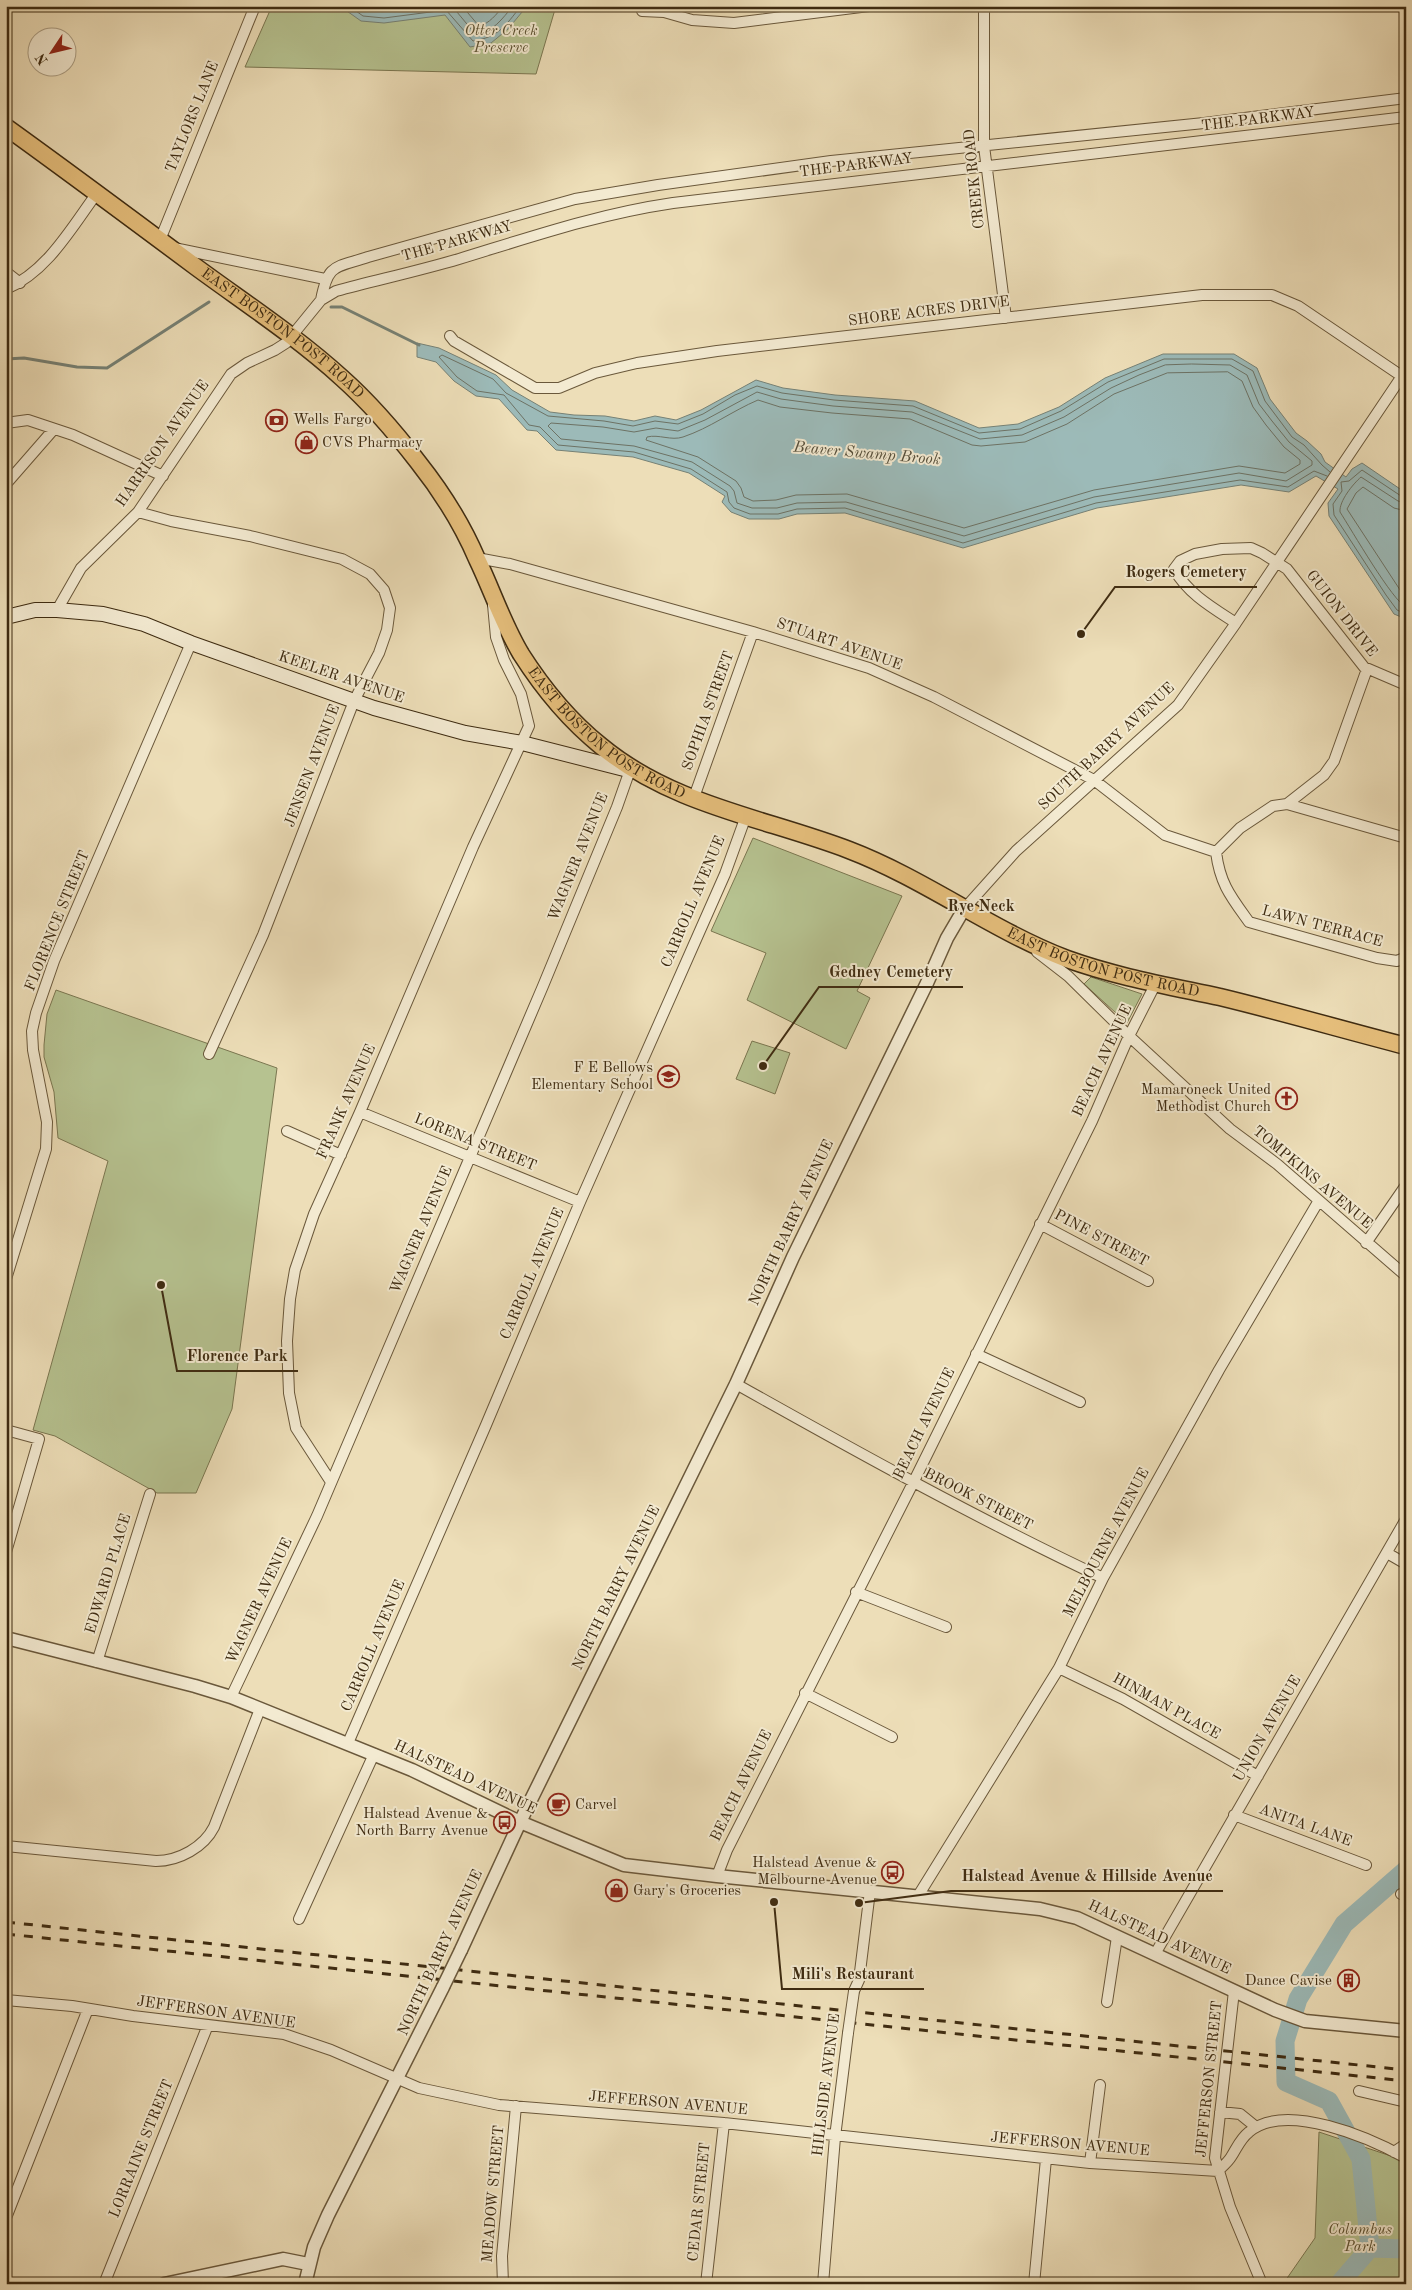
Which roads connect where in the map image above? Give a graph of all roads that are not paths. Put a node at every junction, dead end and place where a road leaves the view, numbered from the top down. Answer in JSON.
{"nodes":[{"id":1,"x":255,"y":6,"type":"edge"},
{"id":2,"x":869,"y":6,"type":"edge"},
{"id":3,"x":984,"y":6,"type":"edge"},
{"id":4,"x":642,"y":12,"type":"dead end"},
{"id":5,"x":1406,"y":98,"type":"edge"},
{"id":6,"x":1406,"y":117,"type":"edge"},
{"id":7,"x":1238,"y":118,"type":"junction"},
{"id":8,"x":1212,"y":122,"type":"junction"},
{"id":9,"x":6,"y":127,"type":"edge"},
{"id":10,"x":1239,"y":138,"type":"junction"},
{"id":11,"x":1213,"y":141,"type":"junction"},
{"id":12,"x":984,"y":146,"type":"junction"},
{"id":13,"x":987,"y":167,"type":"junction"},
{"id":14,"x":97,"y":193,"type":"junction"},
{"id":15,"x":164,"y":243,"type":"junction"},
{"id":16,"x":6,"y":272,"type":"edge"},
{"id":17,"x":325,"y":279,"type":"junction"},
{"id":18,"x":20,"y":283,"type":"junction"},
{"id":19,"x":6,"y":288,"type":"edge"},
{"id":20,"x":321,"y":300,"type":"junction"},
{"id":21,"x":1006,"y":318,"type":"junction"},
{"id":22,"x":450,"y":336,"type":"dead end"},
{"id":23,"x":293,"y":337,"type":"junction"},
{"id":24,"x":1404,"y":375,"type":"edge"},
{"id":25,"x":6,"y":423,"type":"edge"},
{"id":26,"x":54,"y":429,"type":"junction"},
{"id":27,"x":163,"y":476,"type":"junction"},
{"id":28,"x":6,"y":484,"type":"edge"},
{"id":29,"x":138,"y":512,"type":"junction"},
{"id":30,"x":477,"y":558,"type":"junction"},
{"id":31,"x":1277,"y":562,"type":"junction"},
{"id":32,"x":492,"y":591,"type":"junction"},
{"id":33,"x":57,"y":610,"type":"junction"},
{"id":34,"x":6,"y":617,"type":"edge"},
{"id":35,"x":1236,"y":624,"type":"junction"},
{"id":36,"x":753,"y":632,"type":"junction"},
{"id":37,"x":191,"y":643,"type":"junction"},
{"id":38,"x":1366,"y":668,"type":"junction"},
{"id":39,"x":1406,"y":685,"type":"edge"},
{"id":40,"x":354,"y":701,"type":"junction"},
{"id":41,"x":522,"y":743,"type":"junction"},
{"id":42,"x":634,"y":772,"type":"junction"},
{"id":43,"x":1094,"y":780,"type":"junction"},
{"id":44,"x":693,"y":800,"type":"junction"},
{"id":45,"x":1287,"y":804,"type":"junction"},
{"id":46,"x":746,"y":816,"type":"junction"},
{"id":47,"x":1406,"y":838,"type":"edge"},
{"id":48,"x":1216,"y":852,"type":"junction"},
{"id":49,"x":964,"y":909,"type":"junction"},
{"id":50,"x":1023,"y":940,"type":"junction"},
{"id":51,"x":1406,"y":957,"type":"edge"},
{"id":52,"x":1156,"y":984,"type":"junction"},
{"id":53,"x":1129,"y":1036,"type":"junction"},
{"id":54,"x":1406,"y":1046,"type":"edge"},
{"id":55,"x":209,"y":1054,"type":"dead end"},
{"id":56,"x":360,"y":1112,"type":"junction"},
{"id":57,"x":287,"y":1131,"type":"dead end"},
{"id":58,"x":340,"y":1155,"type":"junction"},
{"id":59,"x":470,"y":1156,"type":"junction"},
{"id":60,"x":1406,"y":1185,"type":"edge"},
{"id":61,"x":580,"y":1202,"type":"junction"},
{"id":62,"x":1318,"y":1202,"type":"junction"},
{"id":63,"x":1040,"y":1224,"type":"junction"},
{"id":64,"x":1366,"y":1243,"type":"junction"},
{"id":65,"x":1406,"y":1276,"type":"edge"},
{"id":66,"x":6,"y":1279,"type":"edge"},
{"id":67,"x":1148,"y":1280,"type":"dead end"},
{"id":68,"x":976,"y":1354,"type":"junction"},
{"id":69,"x":736,"y":1384,"type":"junction"},
{"id":70,"x":1080,"y":1402,"type":"dead end"},
{"id":71,"x":6,"y":1430,"type":"edge"},
{"id":72,"x":331,"y":1482,"type":"junction"},
{"id":73,"x":913,"y":1483,"type":"junction"},
{"id":74,"x":150,"y":1494,"type":"dead end"},
{"id":75,"x":1406,"y":1519,"type":"edge"},
{"id":76,"x":6,"y":1552,"type":"edge"},
{"id":77,"x":1387,"y":1553,"type":"junction"},
{"id":78,"x":1406,"y":1564,"type":"edge"},
{"id":79,"x":1104,"y":1578,"type":"junction"},
{"id":80,"x":856,"y":1592,"type":"junction"},
{"id":81,"x":946,"y":1627,"type":"dead end"},
{"id":82,"x":6,"y":1638,"type":"edge"},
{"id":83,"x":97,"y":1662,"type":"junction"},
{"id":84,"x":1059,"y":1668,"type":"junction"},
{"id":85,"x":805,"y":1694,"type":"junction"},
{"id":86,"x":231,"y":1697,"type":"junction"},
{"id":87,"x":260,"y":1709,"type":"junction"},
{"id":88,"x":892,"y":1737,"type":"dead end"},
{"id":89,"x":348,"y":1743,"type":"junction"},
{"id":90,"x":374,"y":1754,"type":"junction"},
{"id":91,"x":1258,"y":1776,"type":"junction"},
{"id":92,"x":1234,"y":1815,"type":"junction"},
{"id":93,"x":520,"y":1822,"type":"junction"},
{"id":94,"x":6,"y":1846,"type":"edge"},
{"id":95,"x":1366,"y":1865,"type":"dead end"},
{"id":96,"x":717,"y":1876,"type":"junction"},
{"id":97,"x":870,"y":1891,"type":"junction"},
{"id":98,"x":918,"y":1896,"type":"junction"},
{"id":99,"x":299,"y":1919,"type":"dead end"},
{"id":100,"x":1117,"y":1938,"type":"junction"},
{"id":101,"x":1155,"y":1954,"type":"junction"},
{"id":102,"x":1234,"y":1991,"type":"junction"},
{"id":103,"x":6,"y":2000,"type":"edge"},
{"id":104,"x":1107,"y":2002,"type":"dead end"},
{"id":105,"x":88,"y":2009,"type":"junction"},
{"id":106,"x":208,"y":2025,"type":"junction"},
{"id":107,"x":1406,"y":2031,"type":"edge"},
{"id":108,"x":398,"y":2079,"type":"junction"},
{"id":109,"x":1100,"y":2085,"type":"dead end"},
{"id":110,"x":1360,"y":2091,"type":"dead end"},
{"id":111,"x":1406,"y":2102,"type":"edge"},
{"id":112,"x":516,"y":2106,"type":"junction"},
{"id":113,"x":1220,"y":2112,"type":"junction"},
{"id":114,"x":724,"y":2123,"type":"junction"},
{"id":115,"x":1256,"y":2127,"type":"junction"},
{"id":116,"x":835,"y":2137,"type":"junction"},
{"id":117,"x":1406,"y":2144,"type":"edge"},
{"id":118,"x":1394,"y":2152,"type":"junction"},
{"id":119,"x":1406,"y":2158,"type":"edge"},
{"id":120,"x":1046,"y":2159,"type":"junction"},
{"id":121,"x":1090,"y":2163,"type":"junction"},
{"id":122,"x":1218,"y":2171,"type":"junction"},
{"id":123,"x":6,"y":2218,"type":"edge"},
{"id":124,"x":308,"y":2264,"type":"junction"},
{"id":125,"x":182,"y":2282,"type":"edge"},
{"id":126,"x":104,"y":2284,"type":"edge"},
{"id":127,"x":164,"y":2284,"type":"edge"},
{"id":128,"x":305,"y":2284,"type":"edge"},
{"id":129,"x":503,"y":2284,"type":"edge"},
{"id":130,"x":706,"y":2284,"type":"edge"},
{"id":131,"x":823,"y":2284,"type":"edge"},
{"id":132,"x":1034,"y":2284,"type":"edge"},
{"id":133,"x":1262,"y":2284,"type":"edge"}],
"edges":[{"from":1,"to":15,"type":"street","name":"TAYLORS LANE"},
{"from":2,"to":4,"type":"street"},
{"from":3,"to":12,"type":"street","name":"CREEK ROAD"},
{"from":5,"to":7,"type":"street","name":"THE PARKWAY"},
{"from":6,"to":10,"type":"street","name":"THE PARKWAY"},
{"from":7,"to":8,"type":"street","name":"THE PARKWAY"},
{"from":7,"to":10,"type":"street"},
{"from":8,"to":11,"type":"street"},
{"from":8,"to":12,"type":"street","name":"THE PARKWAY"},
{"from":9,"to":14,"type":"main road","name":"EAST BOSTON POST ROAD"},
{"from":10,"to":11,"type":"street","name":"THE PARKWAY"},
{"from":11,"to":13,"type":"street","name":"THE PARKWAY"},
{"from":12,"to":13,"type":"street","name":"CREEK ROAD"},
{"from":12,"to":17,"type":"street","name":"THE PARKWAY"},
{"from":13,"to":20,"type":"street","name":"THE PARKWAY"},
{"from":13,"to":21,"type":"street","name":"CREEK ROAD"},
{"from":14,"to":15,"type":"main road","name":"EAST BOSTON POST ROAD"},
{"from":14,"to":18,"type":"street"},
{"from":15,"to":17,"type":"street"},
{"from":15,"to":23,"type":"main road","name":"EAST BOSTON POST ROAD"},
{"from":16,"to":18,"type":"street"},
{"from":17,"to":20,"type":"street","name":"THE PARKWAY"},
{"from":18,"to":19,"type":"street"},
{"from":20,"to":23,"type":"street","name":"THE PARKWAY"},
{"from":21,"to":22,"type":"street","name":"SHORE ACRES DRIVE"},
{"from":21,"to":24,"type":"street","name":"SHORE ACRES DRIVE"},
{"from":23,"to":27,"type":"street","name":"HARRISON AVENUE"},
{"from":23,"to":30,"type":"main road","name":"EAST BOSTON POST ROAD"},
{"from":24,"to":31,"type":"street","name":"SOUTH BARRY AVENUE"},
{"from":25,"to":26,"type":"street"},
{"from":26,"to":27,"type":"street"},
{"from":26,"to":28,"type":"street"},
{"from":27,"to":29,"type":"street","name":"HARRISON AVENUE"},
{"from":29,"to":33,"type":"street","name":"HARRISON AVENUE"},
{"from":29,"to":40,"type":"street","name":"JENSEN AVENUE"},
{"from":30,"to":32,"type":"main road","name":"EAST BOSTON POST ROAD"},
{"from":30,"to":36,"type":"street","name":"STUART AVENUE"},
{"from":31,"to":35,"type":"street","name":"SOUTH BARRY AVENUE"},
{"from":31,"to":35,"type":"street","name":"GUION DRIVE"},
{"from":31,"to":38,"type":"street","name":"GUION DRIVE"},
{"from":32,"to":41,"type":"street","name":"FRANK AVENUE"},
{"from":32,"to":42,"type":"main road","name":"EAST BOSTON POST ROAD"},
{"from":33,"to":34,"type":"main road","name":"KEELER AVENUE"},
{"from":33,"to":37,"type":"main road","name":"KEELER AVENUE"},
{"from":35,"to":43,"type":"street","name":"SOUTH BARRY AVENUE"},
{"from":36,"to":43,"type":"street","name":"STUART AVENUE"},
{"from":36,"to":44,"type":"street","name":"SOPHIA STREET"},
{"from":37,"to":40,"type":"main road","name":"KEELER AVENUE"},
{"from":37,"to":66,"type":"street","name":"FLORENCE STREET"},
{"from":38,"to":39,"type":"street"},
{"from":38,"to":45,"type":"street","name":"GUION DRIVE"},
{"from":40,"to":41,"type":"main road","name":"KEELER AVENUE"},
{"from":40,"to":55,"type":"street","name":"JENSEN AVENUE"},
{"from":41,"to":42,"type":"main road","name":"KEELER AVENUE"},
{"from":41,"to":56,"type":"street","name":"FRANK AVENUE"},
{"from":42,"to":44,"type":"main road","name":"EAST BOSTON POST ROAD"},
{"from":42,"to":59,"type":"street","name":"WAGNER AVENUE"},
{"from":43,"to":48,"type":"street","name":"STUART AVENUE"},
{"from":43,"to":49,"type":"street","name":"SOUTH BARRY AVENUE"},
{"from":44,"to":46,"type":"main road","name":"EAST BOSTON POST ROAD"},
{"from":45,"to":47,"type":"street"},
{"from":45,"to":48,"type":"street","name":"GUION DRIVE"},
{"from":46,"to":49,"type":"main road","name":"EAST BOSTON POST ROAD"},
{"from":46,"to":61,"type":"street","name":"CARROLL AVENUE"},
{"from":48,"to":51,"type":"street","name":"LAWN TERRACE"},
{"from":49,"to":50,"type":"main road","name":"EAST BOSTON POST ROAD"},
{"from":49,"to":69,"type":"street","name":"NORTH BARRY AVENUE"},
{"from":50,"to":52,"type":"main road","name":"EAST BOSTON POST ROAD"},
{"from":50,"to":53,"type":"street","name":"TOMPKINS AVENUE"},
{"from":52,"to":53,"type":"street","name":"BEACH AVENUE"},
{"from":52,"to":54,"type":"main road","name":"EAST BOSTON POST ROAD"},
{"from":53,"to":62,"type":"street","name":"TOMPKINS AVENUE"},
{"from":53,"to":63,"type":"street","name":"BEACH AVENUE"},
{"from":56,"to":58,"type":"street","name":"FRANK AVENUE"},
{"from":56,"to":59,"type":"street","name":"LORENA STREET"},
{"from":57,"to":58,"type":"street"},
{"from":58,"to":72,"type":"street","name":"FRANK AVENUE"},
{"from":59,"to":61,"type":"street","name":"LORENA STREET"},
{"from":59,"to":72,"type":"street","name":"WAGNER AVENUE"},
{"from":60,"to":64,"type":"street"},
{"from":61,"to":89,"type":"street","name":"CARROLL AVENUE"},
{"from":62,"to":64,"type":"street","name":"TOMPKINS AVENUE"},
{"from":62,"to":79,"type":"street","name":"MELBOURNE AVENUE"},
{"from":63,"to":67,"type":"street","name":"PINE STREET"},
{"from":63,"to":68,"type":"street","name":"BEACH AVENUE"},
{"from":64,"to":65,"type":"street","name":"TOMPKINS AVENUE"},
{"from":68,"to":70,"type":"street"},
{"from":68,"to":73,"type":"street","name":"BEACH AVENUE"},
{"from":69,"to":73,"type":"street","name":"BROOK STREET"},
{"from":69,"to":93,"type":"street","name":"NORTH BARRY AVENUE"},
{"from":71,"to":76,"type":"street"},
{"from":72,"to":86,"type":"street","name":"WAGNER AVENUE"},
{"from":73,"to":79,"type":"street","name":"BROOK STREET"},
{"from":73,"to":80,"type":"street","name":"BEACH AVENUE"},
{"from":74,"to":83,"type":"street","name":"EDWARD PLACE"},
{"from":75,"to":77,"type":"street","name":"UNION AVENUE"},
{"from":77,"to":78,"type":"street"},
{"from":77,"to":91,"type":"street","name":"UNION AVENUE"},
{"from":79,"to":84,"type":"street","name":"MELBOURNE AVENUE"},
{"from":80,"to":81,"type":"street"},
{"from":80,"to":85,"type":"street","name":"BEACH AVENUE"},
{"from":82,"to":83,"type":"street","name":"HALSTEAD AVENUE"},
{"from":83,"to":86,"type":"street","name":"HALSTEAD AVENUE"},
{"from":84,"to":91,"type":"street","name":"HINMAN PLACE"},
{"from":84,"to":98,"type":"street","name":"MELBOURNE AVENUE"},
{"from":85,"to":88,"type":"street"},
{"from":85,"to":96,"type":"street","name":"BEACH AVENUE"},
{"from":86,"to":87,"type":"street","name":"HALSTEAD AVENUE"},
{"from":87,"to":89,"type":"street","name":"HALSTEAD AVENUE"},
{"from":87,"to":94,"type":"street"},
{"from":89,"to":90,"type":"street","name":"HALSTEAD AVENUE"},
{"from":90,"to":93,"type":"street","name":"HALSTEAD AVENUE"},
{"from":90,"to":99,"type":"street"},
{"from":91,"to":92,"type":"street","name":"UNION AVENUE"},
{"from":92,"to":95,"type":"street","name":"ANITA LANE"},
{"from":92,"to":101,"type":"street","name":"UNION AVENUE"},
{"from":93,"to":96,"type":"street","name":"HALSTEAD AVENUE"},
{"from":93,"to":108,"type":"street","name":"NORTH BARRY AVENUE","bridge":true},
{"from":96,"to":97,"type":"street","name":"HALSTEAD AVENUE"},
{"from":97,"to":98,"type":"street","name":"HALSTEAD AVENUE"},
{"from":97,"to":116,"type":"street","name":"HILLSIDE AVENUE","bridge":true},
{"from":98,"to":100,"type":"street","name":"HALSTEAD AVENUE"},
{"from":100,"to":101,"type":"street","name":"HALSTEAD AVENUE"},
{"from":100,"to":104,"type":"street"},
{"from":101,"to":102,"type":"street","name":"HALSTEAD AVENUE"},
{"from":102,"to":107,"type":"street","name":"HALSTEAD AVENUE"},
{"from":102,"to":113,"type":"street","name":"JEFFERSON STREET"},
{"from":103,"to":105,"type":"street","name":"JEFFERSON AVENUE"},
{"from":105,"to":106,"type":"street","name":"JEFFERSON AVENUE"},
{"from":105,"to":123,"type":"street"},
{"from":106,"to":108,"type":"street","name":"JEFFERSON AVENUE"},
{"from":106,"to":126,"type":"street","name":"LORRAINE STREET"},
{"from":108,"to":112,"type":"street","name":"JEFFERSON AVENUE"},
{"from":108,"to":124,"type":"street","name":"NORTH BARRY AVENUE"},
{"from":109,"to":121,"type":"street"},
{"from":110,"to":111,"type":"street"},
{"from":112,"to":114,"type":"street","name":"JEFFERSON AVENUE"},
{"from":112,"to":129,"type":"street","name":"MEADOW STREET"},
{"from":113,"to":115,"type":"street"},
{"from":113,"to":122,"type":"street","name":"JEFFERSON STREET"},
{"from":114,"to":116,"type":"street","name":"JEFFERSON AVENUE"},
{"from":114,"to":130,"type":"street","name":"CEDAR STREET"},
{"from":115,"to":118,"type":"street"},
{"from":115,"to":122,"type":"street"},
{"from":116,"to":120,"type":"street","name":"JEFFERSON AVENUE"},
{"from":116,"to":131,"type":"street","name":"HILLSIDE AVENUE"},
{"from":117,"to":118,"type":"street"},
{"from":118,"to":119,"type":"street"},
{"from":120,"to":121,"type":"street","name":"JEFFERSON AVENUE"},
{"from":120,"to":132,"type":"street"},
{"from":121,"to":122,"type":"street","name":"JEFFERSON AVENUE"},
{"from":122,"to":133,"type":"street"},
{"from":124,"to":125,"type":"street"},
{"from":124,"to":128,"type":"street","name":"NORTH BARRY AVENUE"},
{"from":125,"to":127,"type":"street"}]}
